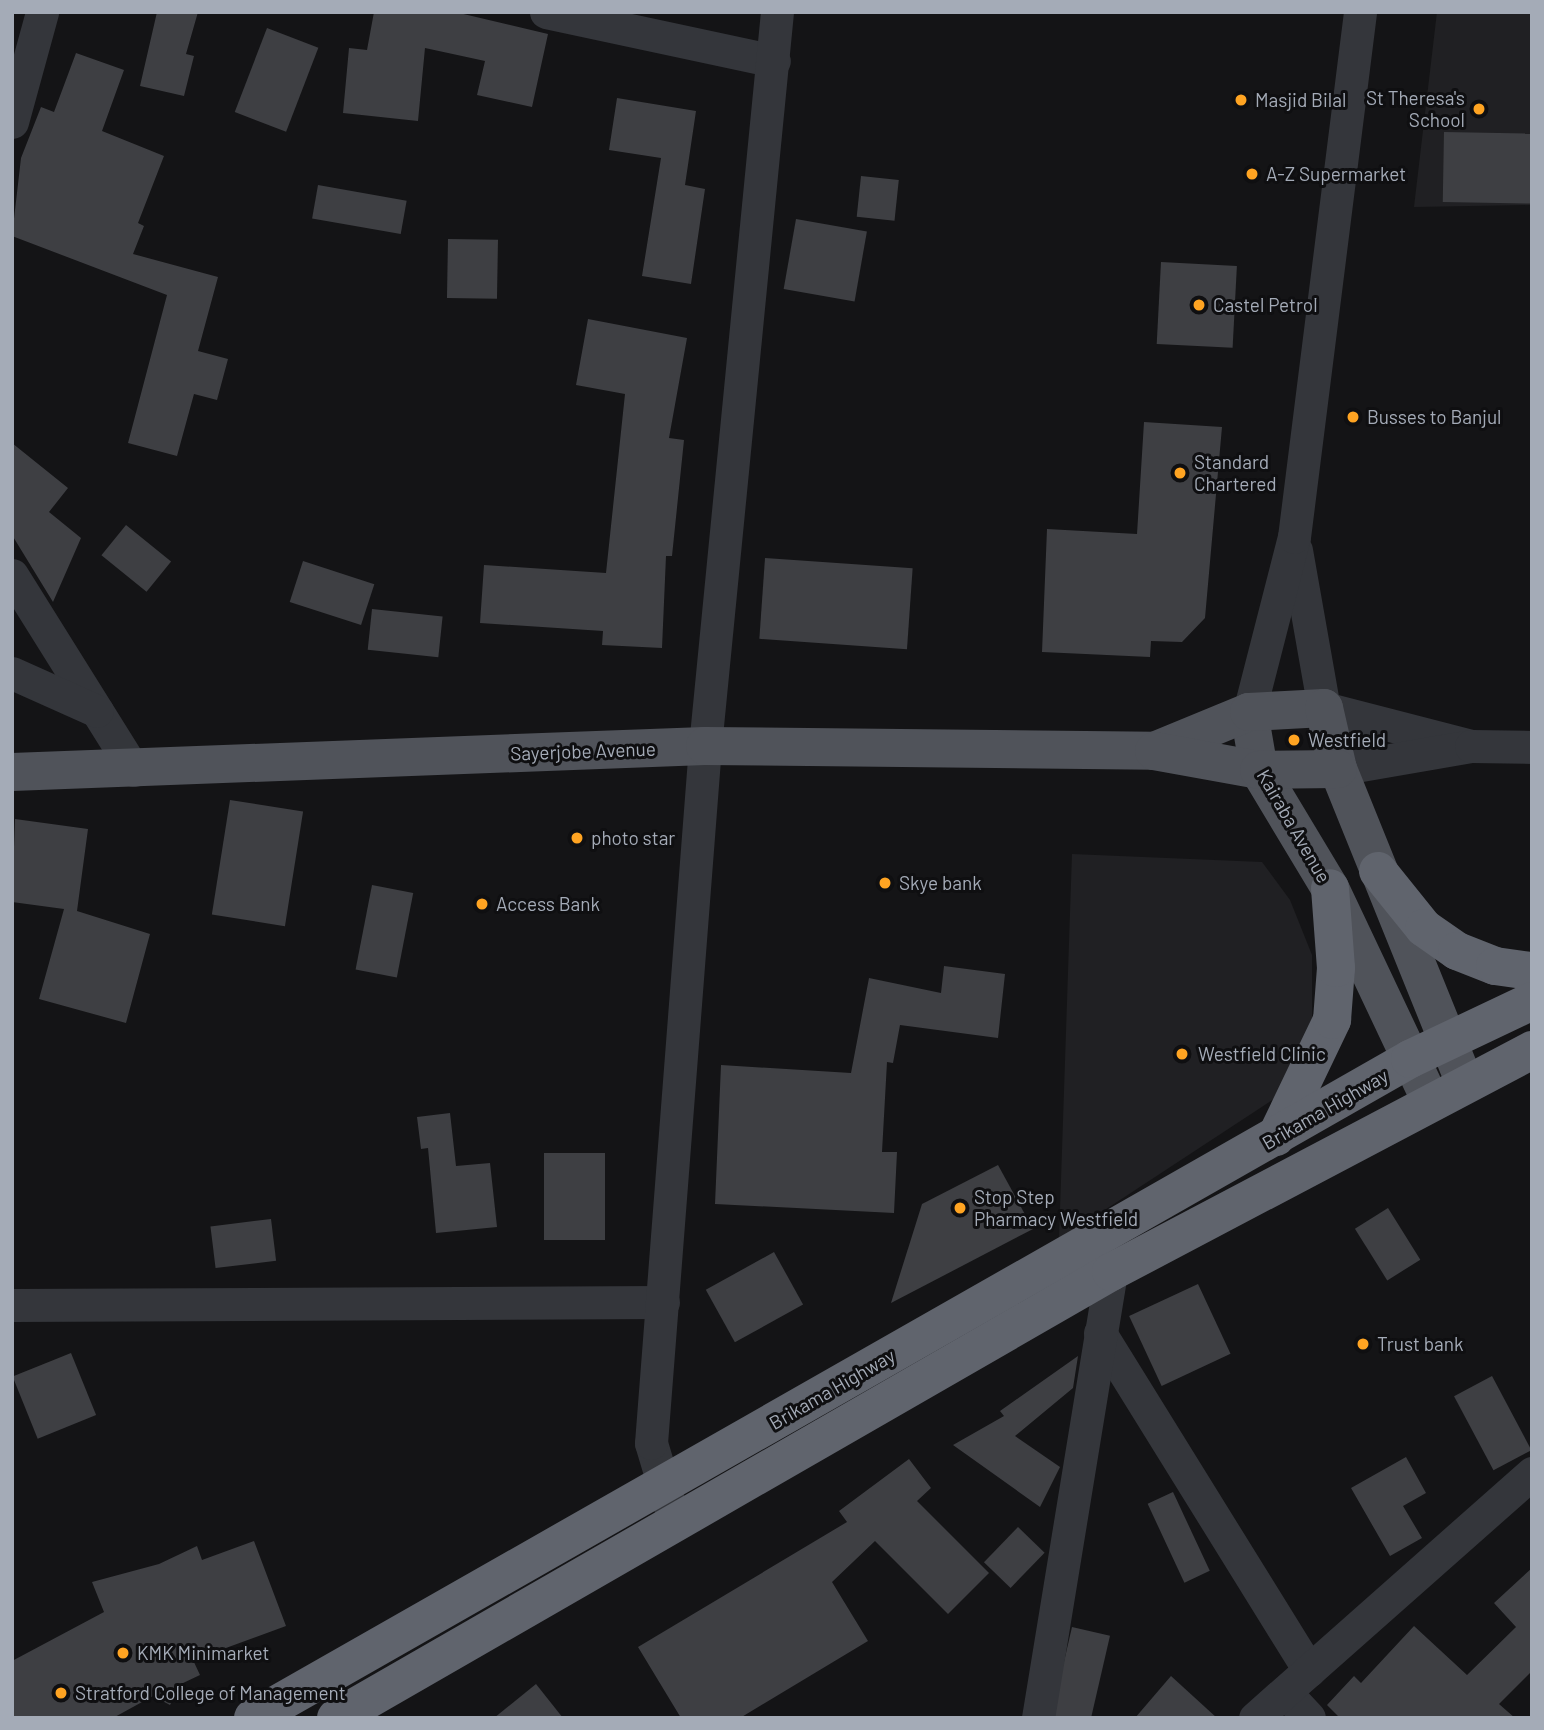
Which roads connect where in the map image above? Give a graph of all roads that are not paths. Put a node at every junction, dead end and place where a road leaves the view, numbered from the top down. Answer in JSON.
{"nodes":[{"id":1,"x":42,"y":12,"type":"edge"},
{"id":2,"x":546,"y":12,"type":"edge"},
{"id":3,"x":777,"y":12,"type":"edge"},
{"id":4,"x":1360,"y":12,"type":"edge"},
{"id":5,"x":774,"y":61,"type":"junction"},
{"id":6,"x":12,"y":122,"type":"edge"},
{"id":7,"x":1294,"y":537,"type":"junction"},
{"id":8,"x":12,"y":575,"type":"edge"},
{"id":9,"x":12,"y":673,"type":"edge"},
{"id":10,"x":1324,"y":708,"type":"junction"},
{"id":11,"x":97,"y":711,"type":"junction"},
{"id":12,"x":1248,"y":712,"type":"junction"},
{"id":13,"x":705,"y":746,"type":"junction"},
{"id":14,"x":1471,"y":746,"type":"junction"},
{"id":15,"x":1532,"y":747,"type":"edge"},
{"id":16,"x":1154,"y":751,"type":"junction"},
{"id":17,"x":1338,"y":769,"type":"junction"},
{"id":18,"x":134,"y":770,"type":"junction"},
{"id":19,"x":1259,"y":770,"type":"junction"},
{"id":20,"x":12,"y":772,"type":"edge"},
{"id":21,"x":1378,"y":871,"type":"junction"},
{"id":22,"x":1330,"y":888,"type":"junction"},
{"id":23,"x":1532,"y":971,"type":"edge"},
{"id":24,"x":1532,"y":1000,"type":"edge"},
{"id":25,"x":1448,"y":1041,"type":"junction"},
{"id":26,"x":1532,"y":1050,"type":"edge"},
{"id":27,"x":1410,"y":1059,"type":"junction"},
{"id":28,"x":1465,"y":1083,"type":"junction"},
{"id":29,"x":1430,"y":1100,"type":"junction"},
{"id":30,"x":1276,"y":1137,"type":"junction"},
{"id":31,"x":1111,"y":1272,"type":"junction"},
{"id":32,"x":663,"y":1301,"type":"junction"},
{"id":33,"x":12,"y":1305,"type":"edge"},
{"id":34,"x":1100,"y":1333,"type":"junction"},
{"id":35,"x":1532,"y":1473,"type":"edge"},
{"id":36,"x":659,"y":1486,"type":"junction"},
{"id":37,"x":677,"y":1521,"type":"junction"},
{"id":38,"x":1310,"y":1670,"type":"junction"},
{"id":39,"x":1285,"y":1692,"type":"junction"},
{"id":40,"x":253,"y":1718,"type":"edge"},
{"id":41,"x":336,"y":1718,"type":"edge"},
{"id":42,"x":1038,"y":1718,"type":"edge"},
{"id":43,"x":1255,"y":1718,"type":"edge"},
{"id":44,"x":1309,"y":1718,"type":"edge"}],
"edges":[{"from":1,"to":6,"type":"street"},
{"from":2,"to":5,"type":"street"},
{"from":3,"to":5,"type":"street"},
{"from":4,"to":7,"type":"street","name":"Kairaba Avenue"},
{"from":5,"to":13,"type":"street"},
{"from":7,"to":10,"type":"street","name":"Kairaba Avenue"},
{"from":7,"to":12,"type":"street","name":"Kairaba Avenue"},
{"from":8,"to":11,"type":"street"},
{"from":9,"to":11,"type":"street"},
{"from":10,"to":12,"type":"main road","name":"Sayerjobe Avenue"},
{"from":10,"to":14,"type":"street"},
{"from":10,"to":17,"type":"main road","name":"Kairaba Avenue"},
{"from":11,"to":18,"type":"street"},
{"from":12,"to":16,"type":"main road","name":"Sayerjobe Avenue"},
{"from":12,"to":19,"type":"main road","name":"Kairaba Avenue"},
{"from":13,"to":16,"type":"main road","name":"Sayerjobe Avenue"},
{"from":13,"to":18,"type":"main road","name":"Sayerjobe Avenue"},
{"from":13,"to":32,"type":"street"},
{"from":14,"to":15,"type":"street"},
{"from":14,"to":17,"type":"street"},
{"from":16,"to":19,"type":"main road","name":"Sayerjobe Avenue"},
{"from":17,"to":19,"type":"main road","name":"Sayerjobe Avenue"},
{"from":17,"to":21,"type":"main road","name":"Kairaba Avenue"},
{"from":18,"to":20,"type":"main road","name":"Sayerjobe Avenue"},
{"from":19,"to":22,"type":"main road","name":"Kairaba Avenue"},
{"from":21,"to":23,"type":"highway"},
{"from":21,"to":25,"type":"main road","name":"Kairaba Avenue"},
{"from":22,"to":27,"type":"main road","name":"Kairaba Avenue"},
{"from":22,"to":30,"type":"highway"},
{"from":24,"to":25,"type":"highway","name":"Brikama Highway"},
{"from":25,"to":27,"type":"highway","name":"Brikama Highway"},
{"from":25,"to":28,"type":"main road","name":"Kairaba Avenue"},
{"from":26,"to":28,"type":"highway","name":"Brikama Highway"},
{"from":27,"to":29,"type":"main road","name":"Kairaba Avenue"},
{"from":27,"to":30,"type":"highway","name":"Brikama Highway"},
{"from":28,"to":29,"type":"highway","name":"Brikama Highway"},
{"from":29,"to":31,"type":"highway","name":"Brikama Highway"},
{"from":30,"to":36,"type":"highway","name":"Brikama Highway"},
{"from":31,"to":34,"type":"street"},
{"from":31,"to":37,"type":"highway","name":"Brikama Highway"},
{"from":32,"to":33,"type":"street"},
{"from":32,"to":36,"type":"street"},
{"from":34,"to":38,"type":"street"},
{"from":34,"to":42,"type":"street"},
{"from":35,"to":38,"type":"street"},
{"from":36,"to":37,"type":"street"},
{"from":36,"to":40,"type":"highway","name":"Brikama Highway"},
{"from":37,"to":41,"type":"highway","name":"Brikama Highway"},
{"from":38,"to":39,"type":"street"},
{"from":39,"to":43,"type":"street"},
{"from":39,"to":44,"type":"street"}]}
